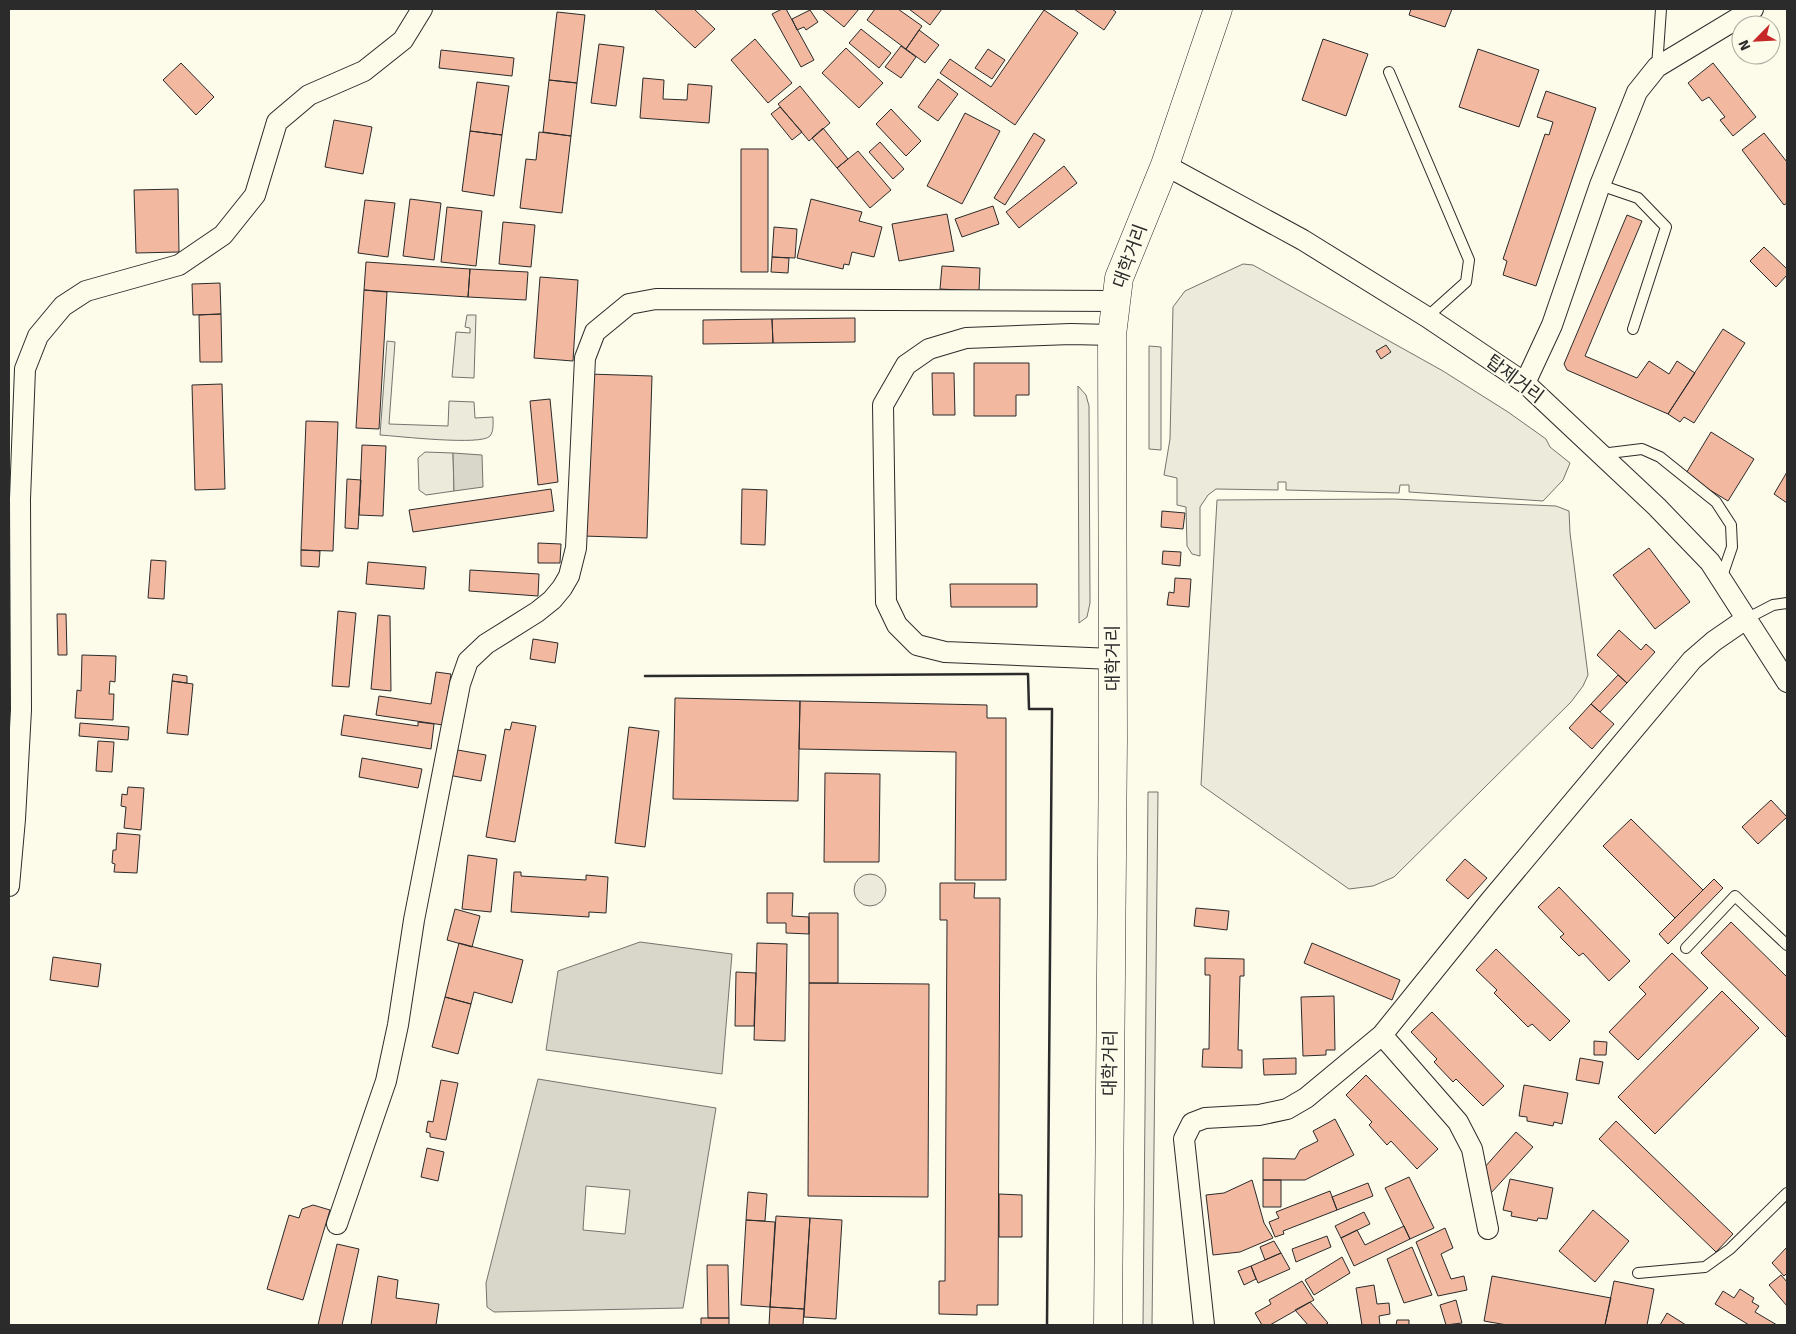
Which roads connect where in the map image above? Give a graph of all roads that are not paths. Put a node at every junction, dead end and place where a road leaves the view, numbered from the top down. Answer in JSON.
{"nodes":[{"id":1,"x":422,"y":9,"type":"edge"},
{"id":2,"x":1218,"y":9,"type":"edge"},
{"id":3,"x":1661,"y":9,"type":"edge"},
{"id":4,"x":1753,"y":9,"type":"edge"},
{"id":5,"x":1657,"y":67,"type":"junction"},
{"id":6,"x":1389,"y":72,"type":"dead end"},
{"id":7,"x":1166,"y":165,"type":"junction"},
{"id":8,"x":1600,"y":185,"type":"junction"},
{"id":9,"x":1115,"y":301,"type":"junction"},
{"id":10,"x":1427,"y":318,"type":"junction"},
{"id":11,"x":1633,"y":329,"type":"dead end"},
{"id":12,"x":1112,"y":335,"type":"junction"},
{"id":13,"x":1525,"y":383,"type":"junction"},
{"id":14,"x":1600,"y":454,"type":"junction"},
{"id":15,"x":1721,"y":580,"type":"junction"},
{"id":16,"x":1787,"y":603,"type":"edge"},
{"id":17,"x":1746,"y":619,"type":"junction"},
{"id":18,"x":1114,"y":659,"type":"junction"},
{"id":19,"x":1787,"y":682,"type":"edge"},
{"id":20,"x":9,"y":886,"type":"edge"},
{"id":21,"x":1787,"y":945,"type":"edge"},
{"id":22,"x":1686,"y":948,"type":"dead end"},
{"id":23,"x":1382,"y":1035,"type":"junction"},
{"id":24,"x":1787,"y":1193,"type":"edge"},
{"id":25,"x":337,"y":1224,"type":"dead end"},
{"id":26,"x":1488,"y":1230,"type":"dead end"},
{"id":27,"x":1638,"y":1273,"type":"dead end"},
{"id":28,"x":1108,"y":1325,"type":"edge"},
{"id":29,"x":1204,"y":1325,"type":"edge"}],
"edges":[{"from":1,"to":20,"type":"street"},
{"from":2,"to":7,"type":"main road","name":"대학거리"},
{"from":3,"to":5,"type":"lane"},
{"from":4,"to":5,"type":"street"},
{"from":5,"to":8,"type":"street"},
{"from":6,"to":10,"type":"lane"},
{"from":7,"to":9,"type":"main road","name":"대학거리"},
{"from":7,"to":10,"type":"street","name":"탑제거리"},
{"from":8,"to":11,"type":"lane"},
{"from":8,"to":13,"type":"street"},
{"from":9,"to":12,"type":"main road","name":"대학거리"},
{"from":9,"to":25,"type":"street"},
{"from":10,"to":13,"type":"street","name":"탑제거리"},
{"from":12,"to":18,"type":"main road","name":"대학거리"},
{"from":12,"to":18,"type":"street"},
{"from":13,"to":14,"type":"street","name":"탑제거리"},
{"from":14,"to":15,"type":"street","name":"탑제거리"},
{"from":14,"to":15,"type":"lane"},
{"from":15,"to":17,"type":"street","name":"탑제거리"},
{"from":16,"to":17,"type":"lane"},
{"from":17,"to":19,"type":"street","name":"탑제거리"},
{"from":17,"to":23,"type":"street"},
{"from":18,"to":28,"type":"main road","name":"대학거리"},
{"from":21,"to":22,"type":"lane"},
{"from":23,"to":26,"type":"street"},
{"from":23,"to":29,"type":"street"},
{"from":24,"to":27,"type":"lane"}]}
